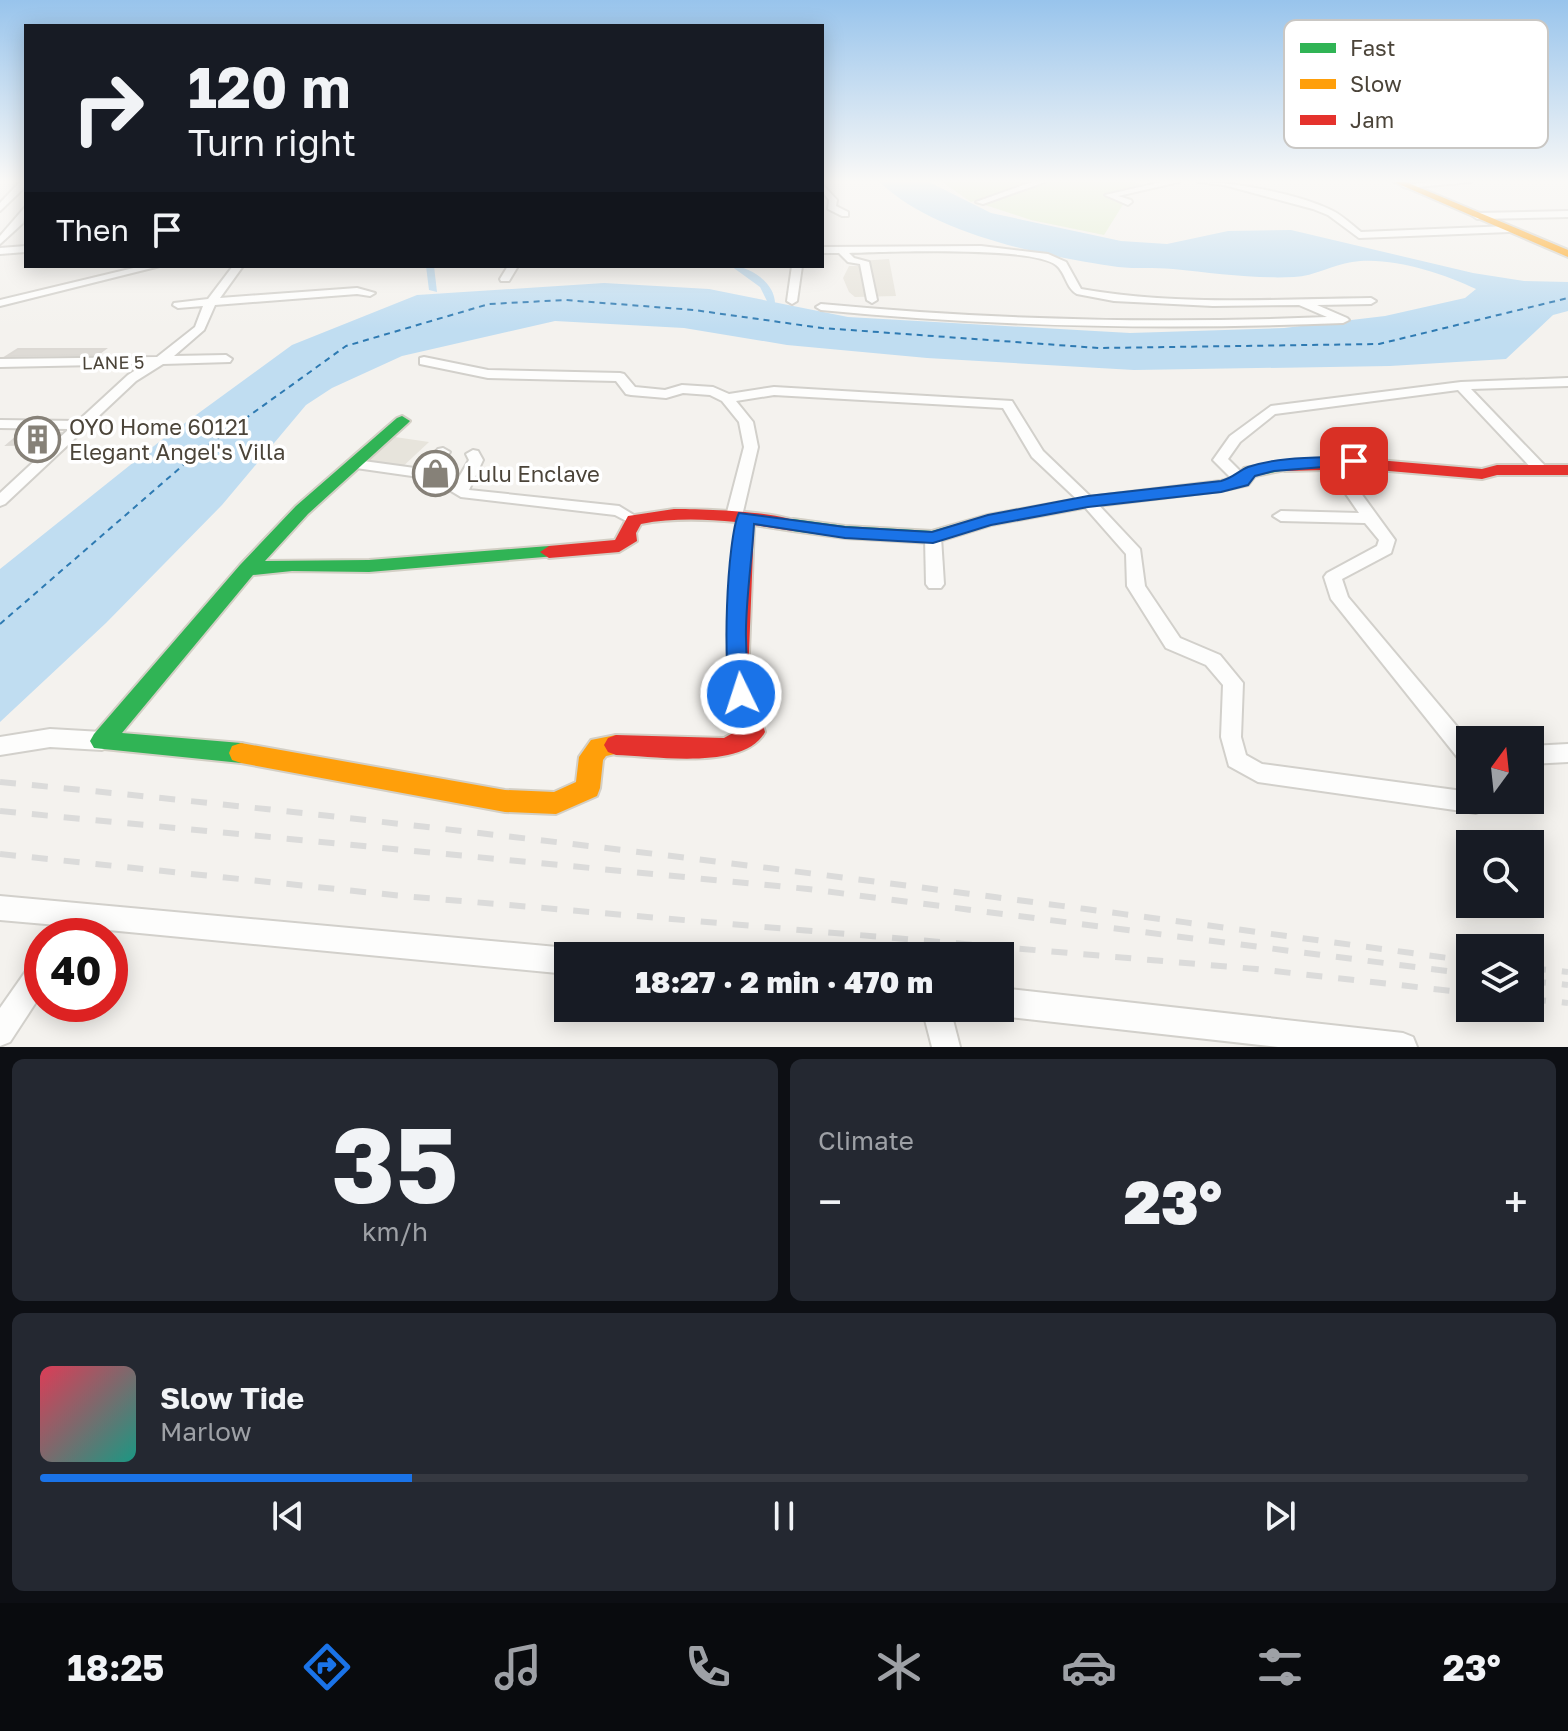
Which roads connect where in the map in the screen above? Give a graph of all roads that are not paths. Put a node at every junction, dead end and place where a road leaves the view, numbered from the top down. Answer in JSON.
{"nodes":[{"id":1,"x":1354,"y":231,"type":"edge"},
{"id":2,"x":1462,"y":231,"type":"edge"},
{"id":3,"x":1513,"y":231,"type":"edge"},
{"id":4,"x":24,"y":249,"type":"edge"},
{"id":5,"x":826,"y":250,"type":"edge"},
{"id":6,"x":0,"y":251,"type":"edge"},
{"id":7,"x":1568,"y":254,"type":"edge"},
{"id":8,"x":147,"y":268,"type":"edge"},
{"id":9,"x":237,"y":268,"type":"edge"},
{"id":10,"x":512,"y":268,"type":"edge"},
{"id":11,"x":797,"y":268,"type":"edge"},
{"id":12,"x":505,"y":279,"type":"dead end"},
{"id":13,"x":370,"y":293,"type":"dead end"},
{"id":14,"x":872,"y":300,"type":"dead end"},
{"id":15,"x":792,"y":301,"type":"dead end"},
{"id":16,"x":1298,"y":301,"type":"junction"},
{"id":17,"x":1371,"y":301,"type":"dead end"},
{"id":18,"x":0,"y":303,"type":"edge"},
{"id":19,"x":211,"y":303,"type":"junction"},
{"id":20,"x":178,"y":305,"type":"dead end"},
{"id":21,"x":821,"y":307,"type":"dead end"},
{"id":22,"x":226,"y":359,"type":"dead end"},
{"id":23,"x":158,"y":361,"type":"junction"},
{"id":24,"x":424,"y":361,"type":"dead end"},
{"id":25,"x":0,"y":363,"type":"edge"},
{"id":26,"x":1568,"y":382,"type":"edge"},
{"id":27,"x":1461,"y":386,"type":"junction"},
{"id":28,"x":727,"y":398,"type":"junction"},
{"id":29,"x":402,"y":421,"type":"dead end"},
{"id":30,"x":0,"y":424,"type":"edge"},
{"id":31,"x":79,"y":425,"type":"junction"},
{"id":32,"x":443,"y":452,"type":"dead end"},
{"id":33,"x":473,"y":454,"type":"dead end"},
{"id":34,"x":1331,"y":462,"type":"junction"},
{"id":35,"x":356,"y":464,"type":"junction"},
{"id":36,"x":1568,"y":470,"type":"edge"},
{"id":37,"x":1543,"y":472,"type":"junction"},
{"id":38,"x":1242,"y":481,"type":"junction"},
{"id":39,"x":0,"y":501,"type":"edge"},
{"id":40,"x":1088,"y":502,"type":"junction"},
{"id":41,"x":740,"y":516,"type":"junction"},
{"id":42,"x":1281,"y":516,"type":"dead end"},
{"id":43,"x":1370,"y":518,"type":"junction"},
{"id":44,"x":634,"y":520,"type":"junction"},
{"id":45,"x":933,"y":537,"type":"junction"},
{"id":46,"x":247,"y":569,"type":"junction"},
{"id":47,"x":935,"y":584,"type":"dead end"},
{"id":48,"x":1456,"y":740,"type":"edge"},
{"id":49,"x":102,"y":741,"type":"junction"},
{"id":50,"x":0,"y":746,"type":"edge"},
{"id":51,"x":1568,"y":753,"type":"edge"},
{"id":52,"x":1544,"y":754,"type":"edge"},
{"id":53,"x":1456,"y":800,"type":"edge"},
{"id":54,"x":0,"y":908,"type":"edge"},
{"id":55,"x":99,"y":916,"type":"junction"},
{"id":56,"x":95,"y":918,"type":"edge"},
{"id":57,"x":554,"y":960,"type":"edge"},
{"id":58,"x":24,"y":997,"type":"edge"},
{"id":59,"x":1014,"y":1004,"type":"edge"},
{"id":60,"x":940,"y":1022,"type":"edge"},
{"id":61,"x":0,"y":1032,"type":"edge"},
{"id":62,"x":946,"y":1047,"type":"edge"},
{"id":63,"x":1403,"y":1047,"type":"edge"}],
"edges":[{"from":1,"to":2,"type":"street"},
{"from":3,"to":7,"type":"street"},
{"from":4,"to":6,"type":"street"},
{"from":5,"to":14,"type":"street"},
{"from":5,"to":16,"type":"street"},
{"from":8,"to":18,"type":"street"},
{"from":9,"to":19,"type":"street"},
{"from":10,"to":12,"type":"street"},
{"from":11,"to":15,"type":"street"},
{"from":13,"to":19,"type":"street"},
{"from":16,"to":17,"type":"street"},
{"from":16,"to":21,"type":"street"},
{"from":19,"to":20,"type":"street"},
{"from":19,"to":23,"type":"street"},
{"from":22,"to":23,"type":"street","name":"LANE 5"},
{"from":23,"to":25,"type":"street","name":"LANE 5"},
{"from":23,"to":31,"type":"street"},
{"from":24,"to":28,"type":"street"},
{"from":26,"to":27,"type":"street"},
{"from":27,"to":37,"type":"street"},
{"from":27,"to":38,"type":"street"},
{"from":28,"to":40,"type":"street"},
{"from":28,"to":41,"type":"street"},
{"from":29,"to":35,"type":"street"},
{"from":30,"to":31,"type":"street"},
{"from":31,"to":39,"type":"street"},
{"from":32,"to":35,"type":"street"},
{"from":33,"to":44,"type":"street"},
{"from":34,"to":37,"type":"street"},
{"from":34,"to":38,"type":"street"},
{"from":34,"to":43,"type":"street"},
{"from":35,"to":46,"type":"street"},
{"from":36,"to":37,"type":"street"},
{"from":38,"to":40,"type":"street"},
{"from":40,"to":45,"type":"street"},
{"from":40,"to":53,"type":"street"},
{"from":41,"to":44,"type":"street"},
{"from":41,"to":45,"type":"street"},
{"from":41,"to":49,"type":"street"},
{"from":42,"to":43,"type":"street"},
{"from":43,"to":48,"type":"street"},
{"from":44,"to":46,"type":"street"},
{"from":45,"to":47,"type":"street"},
{"from":46,"to":49,"type":"street"},
{"from":49,"to":50,"type":"street"},
{"from":51,"to":52,"type":"street"},
{"from":54,"to":55,"type":"street"},
{"from":55,"to":56,"type":"street"},
{"from":55,"to":57,"type":"street"},
{"from":58,"to":61,"type":"street"},
{"from":59,"to":63,"type":"street"},
{"from":60,"to":62,"type":"street"}]}
